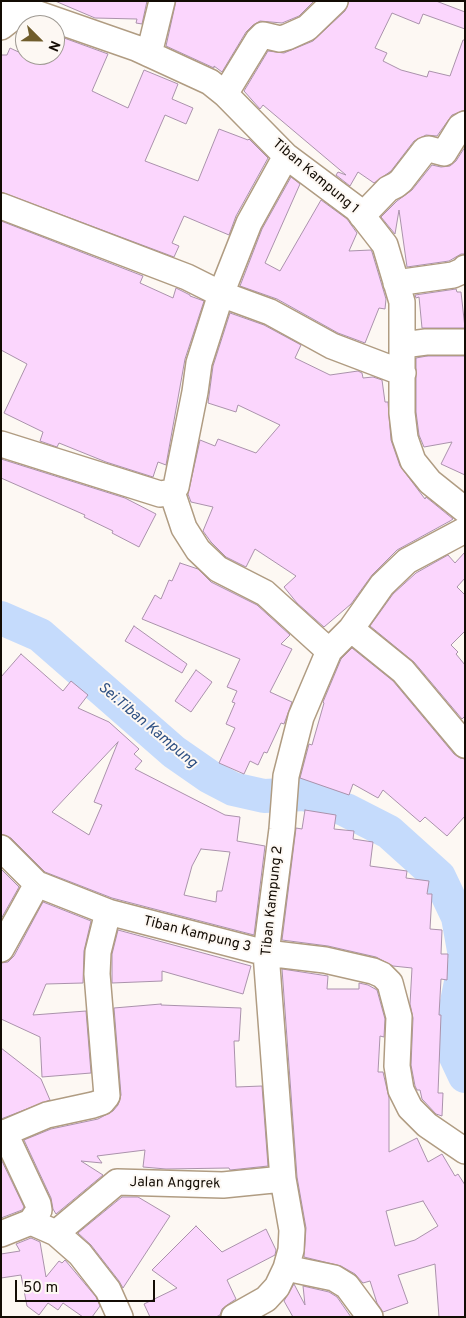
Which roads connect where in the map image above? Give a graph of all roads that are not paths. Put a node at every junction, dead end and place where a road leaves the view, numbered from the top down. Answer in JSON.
{"nodes":[{"id":1,"x":162,"y":1,"type":"edge"},
{"id":2,"x":335,"y":1,"type":"edge"},
{"id":3,"x":16,"y":5,"type":"edge"},
{"id":4,"x":1,"y":27,"type":"edge"},
{"id":5,"x":149,"y":54,"type":"junction"},
{"id":6,"x":225,"y":94,"type":"junction"},
{"id":7,"x":465,"y":124,"type":"edge"},
{"id":8,"x":286,"y":156,"type":"junction"},
{"id":9,"x":1,"y":206,"type":"edge"},
{"id":10,"x":362,"y":216,"type":"junction"},
{"id":11,"x":465,"y":268,"type":"edge"},
{"id":12,"x":396,"y":283,"type":"junction"},
{"id":13,"x":221,"y":294,"type":"junction"},
{"id":14,"x":465,"y":342,"type":"edge"},
{"id":15,"x":403,"y":345,"type":"junction"},
{"id":16,"x":403,"y":373,"type":"junction"},
{"id":17,"x":1,"y":444,"type":"edge"},
{"id":18,"x":172,"y":492,"type":"junction"},
{"id":19,"x":465,"y":510,"type":"edge"},
{"id":20,"x":465,"y":530,"type":"edge"},
{"id":21,"x":351,"y":629,"type":"junction"},
{"id":22,"x":329,"y":651,"type":"junction"},
{"id":23,"x":465,"y":745,"type":"edge"},
{"id":24,"x":1,"y":848,"type":"edge"},
{"id":25,"x":36,"y":884,"type":"junction"},
{"id":26,"x":108,"y":912,"type":"junction"},
{"id":27,"x":1,"y":949,"type":"edge"},
{"id":28,"x":266,"y":953,"type":"junction"},
{"id":29,"x":2,"y":1134,"type":"edge"},
{"id":30,"x":465,"y":1151,"type":"edge"},
{"id":31,"x":283,"y":1179,"type":"junction"},
{"id":32,"x":32,"y":1222,"type":"junction"},
{"id":33,"x":56,"y":1233,"type":"junction"},
{"id":34,"x":1,"y":1234,"type":"edge"},
{"id":35,"x":286,"y":1268,"type":"junction"},
{"id":36,"x":120,"y":1317,"type":"edge"},
{"id":37,"x":234,"y":1317,"type":"edge"},
{"id":38,"x":370,"y":1317,"type":"edge"}],
"edges":[{"from":1,"to":5,"type":"street"},
{"from":2,"to":6,"type":"street"},
{"from":3,"to":4,"type":"street"},
{"from":3,"to":5,"type":"street","name":"Tiban Kampung 1"},
{"from":5,"to":6,"type":"street","name":"Tiban Kampung 1"},
{"from":6,"to":8,"type":"street","name":"Tiban Kampung 1"},
{"from":7,"to":10,"type":"street"},
{"from":8,"to":10,"type":"street","name":"Tiban Kampung 1"},
{"from":8,"to":13,"type":"street"},
{"from":9,"to":13,"type":"street"},
{"from":10,"to":12,"type":"street","name":"Tiban Kampung 1"},
{"from":11,"to":12,"type":"street"},
{"from":12,"to":15,"type":"street","name":"Tiban Kampung 1"},
{"from":13,"to":16,"type":"street"},
{"from":13,"to":18,"type":"street"},
{"from":14,"to":15,"type":"street"},
{"from":15,"to":16,"type":"street","name":"Tiban Kampung 1"},
{"from":16,"to":19,"type":"street","name":"Tiban Kampung 1"},
{"from":17,"to":18,"type":"street"},
{"from":18,"to":22,"type":"street"},
{"from":20,"to":21,"type":"street","name":"Tiban Kampung 2"},
{"from":21,"to":22,"type":"street","name":"Tiban Kampung 2"},
{"from":21,"to":23,"type":"street"},
{"from":22,"to":28,"type":"street","name":"Tiban Kampung 2"},
{"from":24,"to":25,"type":"street","name":"Tiban Kampung 3"},
{"from":25,"to":26,"type":"street","name":"Tiban Kampung 3"},
{"from":25,"to":27,"type":"street"},
{"from":26,"to":28,"type":"street","name":"Tiban Kampung 3"},
{"from":26,"to":29,"type":"street"},
{"from":28,"to":30,"type":"street","name":"Tiban Kampung 3"},
{"from":28,"to":31,"type":"street","name":"Tiban Kampung 2"},
{"from":29,"to":32,"type":"street"},
{"from":31,"to":33,"type":"street","name":"Jalan Anggrek"},
{"from":31,"to":35,"type":"street","name":"Tiban Kampung 2"},
{"from":32,"to":33,"type":"street"},
{"from":32,"to":34,"type":"street"},
{"from":33,"to":36,"type":"street"},
{"from":35,"to":37,"type":"street","name":"Tiban Kampung 2"},
{"from":35,"to":38,"type":"street"}]}
